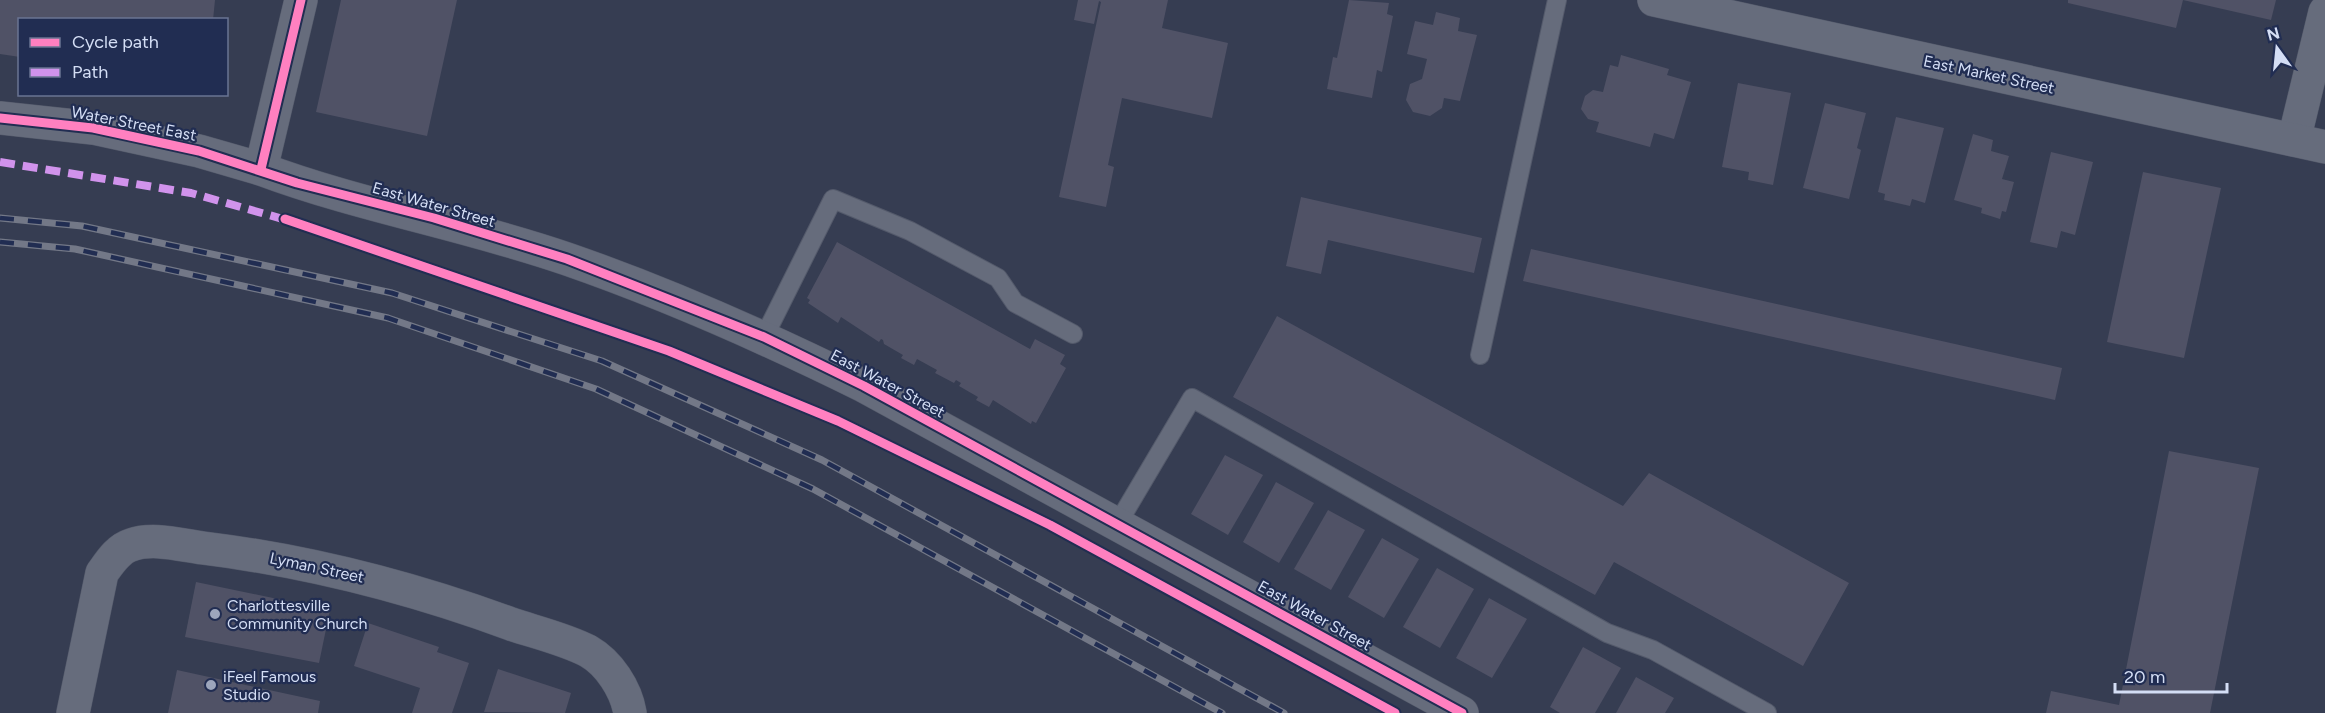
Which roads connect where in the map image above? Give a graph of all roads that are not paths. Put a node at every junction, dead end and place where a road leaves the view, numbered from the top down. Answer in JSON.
{"nodes":[{"id":1,"x":301,"y":0,"type":"edge"},
{"id":2,"x":1557,"y":0,"type":"edge"},
{"id":3,"x":1654,"y":0,"type":"edge"},
{"id":4,"x":2325,"y":12,"type":"edge"},
{"id":5,"x":0,"y":118,"type":"edge"},
{"id":6,"x":2310,"y":144,"type":"edge"},
{"id":7,"x":261,"y":169,"type":"junction"},
{"id":8,"x":1073,"y":334,"type":"dead end"},
{"id":9,"x":764,"y":337,"type":"junction"},
{"id":10,"x":1480,"y":355,"type":"dead end"},
{"id":11,"x":1118,"y":523,"type":"junction"},
{"id":12,"x":74,"y":707,"type":"edge"},
{"id":13,"x":630,"y":713,"type":"edge"},
{"id":14,"x":1462,"y":713,"type":"edge"},
{"id":15,"x":1767,"y":713,"type":"edge"}],
"edges":[{"from":1,"to":7,"type":"street"},
{"from":2,"to":10,"type":"lane"},
{"from":3,"to":6,"type":"street","name":"East Market Street"},
{"from":4,"to":6,"type":"street"},
{"from":5,"to":7,"type":"street","name":"Water Street East"},
{"from":7,"to":9,"type":"street","name":"East Water Street"},
{"from":8,"to":9,"type":"lane"},
{"from":9,"to":11,"type":"street","name":"East Water Street"},
{"from":11,"to":14,"type":"street","name":"East Water Street"},
{"from":11,"to":15,"type":"lane"},
{"from":12,"to":13,"type":"street","name":"Lyman Street"}]}
